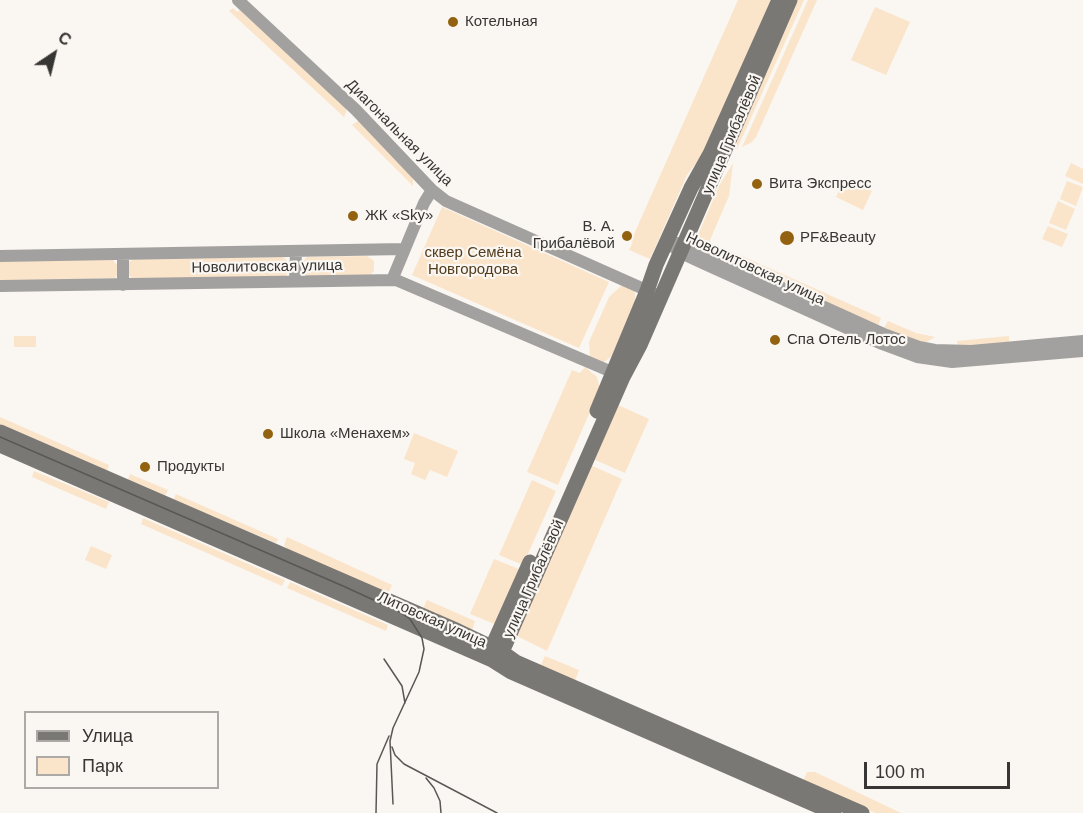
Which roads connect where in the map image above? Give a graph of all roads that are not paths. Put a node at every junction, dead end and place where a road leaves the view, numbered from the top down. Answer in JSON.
{"nodes":[{"id":1,"x":238,"y":0,"type":"edge"},
{"id":2,"x":779,"y":0,"type":"edge"},
{"id":3,"x":790,"y":0,"type":"edge"},
{"id":4,"x":432,"y":190,"type":"junction"},
{"id":5,"x":667,"y":242,"type":"junction"},
{"id":6,"x":404,"y":249,"type":"junction"},
{"id":7,"x":683,"y":249,"type":"junction"},
{"id":8,"x":296,"y":252,"type":"junction"},
{"id":9,"x":123,"y":254,"type":"junction"},
{"id":10,"x":0,"y":256,"type":"edge"},
{"id":11,"x":392,"y":280,"type":"junction"},
{"id":12,"x":295,"y":282,"type":"junction"},
{"id":13,"x":123,"y":285,"type":"junction"},
{"id":14,"x":0,"y":286,"type":"edge"},
{"id":15,"x":654,"y":294,"type":"junction"},
{"id":16,"x":1083,"y":341,"type":"edge"},
{"id":17,"x":1083,"y":351,"type":"edge"},
{"id":18,"x":617,"y":375,"type":"junction"},
{"id":19,"x":0,"y":432,"type":"edge"},
{"id":20,"x":0,"y":445,"type":"edge"},
{"id":21,"x":495,"y":653,"type":"junction"},
{"id":22,"x":834,"y":813,"type":"edge"},
{"id":23,"x":862,"y":813,"type":"edge"}],
"edges":[{"from":1,"to":4,"type":"street","name":"Диагональная улица"},
{"from":2,"to":5,"type":"street","name":"улица Грибалёвой"},
{"from":3,"to":7,"type":"street","name":"улица Грибалёвой"},
{"from":4,"to":6,"type":"street"},
{"from":4,"to":15,"type":"street","name":"Диагональная улица"},
{"from":5,"to":7,"type":"street","name":"Новолитовская улица"},
{"from":5,"to":15,"type":"street","name":"улица Грибалёвой"},
{"from":6,"to":8,"type":"street","name":"Новолитовская улица"},
{"from":6,"to":11,"type":"street"},
{"from":7,"to":15,"type":"street","name":"улица Грибалёвой"},
{"from":7,"to":16,"type":"street","name":"Новолитовская улица"},
{"from":7,"to":17,"type":"street","name":"Новолитовская улица"},
{"from":8,"to":9,"type":"street","name":"Новолитовская улица"},
{"from":8,"to":12,"type":"street"},
{"from":9,"to":10,"type":"street","name":"Новолитовская улица"},
{"from":9,"to":13,"type":"street"},
{"from":11,"to":12,"type":"street","name":"Новолитовская улица"},
{"from":11,"to":18,"type":"street","name":"Новолитовская улица"},
{"from":12,"to":13,"type":"street","name":"Новолитовская улица"},
{"from":13,"to":14,"type":"street","name":"Новолитовская улица"},
{"from":15,"to":18,"type":"street","name":"улица Грибалёвой"},
{"from":18,"to":21,"type":"street","name":"улица Грибалёвой"},
{"from":19,"to":21,"type":"street","name":"Литовская улица"},
{"from":20,"to":21,"type":"street","name":"Литовская улица"},
{"from":21,"to":22,"type":"street","name":"Литовская улица"},
{"from":21,"to":23,"type":"street","name":"Литовская улица"}]}
